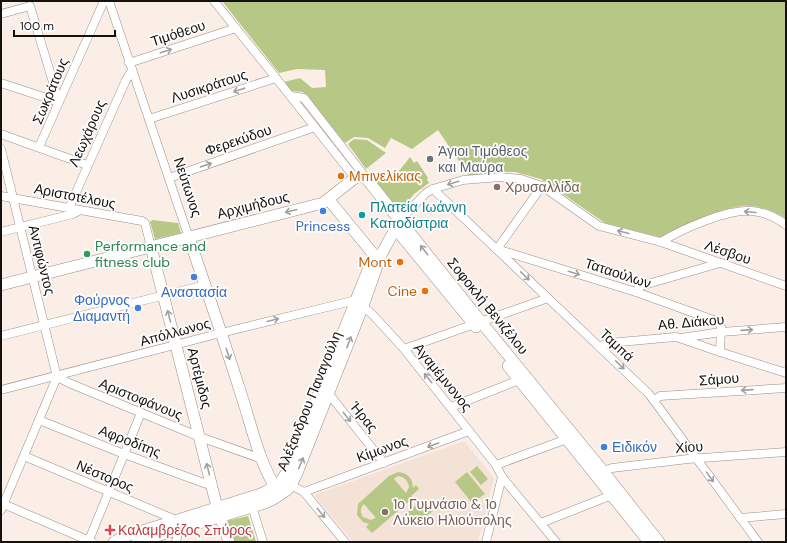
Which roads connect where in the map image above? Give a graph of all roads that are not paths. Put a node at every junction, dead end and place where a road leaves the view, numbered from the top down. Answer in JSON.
{"nodes":[{"id":1,"x":104,"y":1,"type":"edge"},
{"id":2,"x":109,"y":1,"type":"edge"},
{"id":3,"x":214,"y":1,"type":"edge"},
{"id":4,"x":1,"y":14,"type":"edge"},
{"id":5,"x":236,"y":28,"type":"junction"},
{"id":6,"x":131,"y":66,"type":"junction"},
{"id":7,"x":276,"y":78,"type":"junction"},
{"id":8,"x":1,"y":83,"type":"edge"},
{"id":9,"x":291,"y":96,"type":"junction"},
{"id":10,"x":59,"y":102,"type":"junction"},
{"id":11,"x":149,"y":119,"type":"junction"},
{"id":12,"x":315,"y":127,"type":"junction"},
{"id":13,"x":1,"y":134,"type":"edge"},
{"id":14,"x":39,"y":148,"type":"junction"},
{"id":15,"x":1,"y":149,"type":"edge"},
{"id":16,"x":87,"y":164,"type":"junction"},
{"id":17,"x":169,"y":178,"type":"junction"},
{"id":18,"x":355,"y":178,"type":"junction"},
{"id":19,"x":366,"y":178,"type":"junction"},
{"id":20,"x":542,"y":186,"type":"junction"},
{"id":21,"x":433,"y":189,"type":"junction"},
{"id":22,"x":1,"y":196,"type":"edge"},
{"id":23,"x":13,"y":198,"type":"junction"},
{"id":24,"x":328,"y":200,"type":"junction"},
{"id":25,"x":69,"y":208,"type":"junction"},
{"id":26,"x":80,"y":210,"type":"junction"},
{"id":27,"x":143,"y":222,"type":"joint"},
{"id":28,"x":397,"y":224,"type":"junction"},
{"id":29,"x":786,"y":225,"type":"edge"},
{"id":30,"x":20,"y":227,"type":"junction"},
{"id":31,"x":1,"y":232,"type":"edge"},
{"id":32,"x":188,"y":238,"type":"junction"},
{"id":33,"x":661,"y":242,"type":"junction"},
{"id":34,"x":151,"y":247,"type":"junction"},
{"id":35,"x":497,"y":249,"type":"junction"},
{"id":36,"x":377,"y":255,"type":"junction"},
{"id":37,"x":720,"y":263,"type":"junction"},
{"id":38,"x":33,"y":277,"type":"junction"},
{"id":39,"x":1,"y":285,"type":"edge"},
{"id":40,"x":205,"y":285,"type":"junction"},
{"id":41,"x":786,"y":286,"type":"edge"},
{"id":42,"x":636,"y":292,"type":"junction"},
{"id":43,"x":163,"y":296,"type":"junction"},
{"id":44,"x":548,"y":298,"type":"junction"},
{"id":45,"x":359,"y":303,"type":"junction"},
{"id":46,"x":477,"y":323,"type":"junction"},
{"id":47,"x":45,"y":326,"type":"junction"},
{"id":48,"x":786,"y":327,"type":"edge"},
{"id":49,"x":721,"y":332,"type":"junction"},
{"id":50,"x":221,"y":333,"type":"junction"},
{"id":51,"x":1,"y":336,"type":"edge"},
{"id":52,"x":681,"y":338,"type":"junction"},
{"id":53,"x":176,"y":345,"type":"junction"},
{"id":54,"x":600,"y":346,"type":"junction"},
{"id":55,"x":404,"y":349,"type":"junction"},
{"id":56,"x":720,"y":352,"type":"junction"},
{"id":57,"x":785,"y":372,"type":"edge"},
{"id":58,"x":57,"y":377,"type":"junction"},
{"id":59,"x":519,"y":380,"type":"junction"},
{"id":60,"x":784,"y":388,"type":"edge"},
{"id":61,"x":1,"y":390,"type":"edge"},
{"id":62,"x":325,"y":392,"type":"junction"},
{"id":63,"x":654,"y":400,"type":"junction"},
{"id":64,"x":451,"y":407,"type":"junction"},
{"id":65,"x":141,"y":413,"type":"junction"},
{"id":66,"x":39,"y":420,"type":"junction"},
{"id":67,"x":470,"y":431,"type":"junction"},
{"id":68,"x":200,"y":437,"type":"junction"},
{"id":69,"x":566,"y":439,"type":"junction"},
{"id":70,"x":786,"y":452,"type":"edge"},
{"id":71,"x":124,"y":454,"type":"junction"},
{"id":72,"x":24,"y":456,"type":"junction"},
{"id":73,"x":262,"y":459,"type":"junction"},
{"id":74,"x":697,"y":459,"type":"junction"},
{"id":75,"x":384,"y":463,"type":"junction"},
{"id":76,"x":496,"y":465,"type":"junction"},
{"id":77,"x":600,"y":474,"type":"junction"},
{"id":78,"x":502,"y":477,"type":"junction"},
{"id":79,"x":288,"y":481,"type":"junction"},
{"id":80,"x":212,"y":486,"type":"junction"},
{"id":81,"x":277,"y":491,"type":"junction"},
{"id":82,"x":304,"y":492,"type":"junction"},
{"id":83,"x":108,"y":493,"type":"junction"},
{"id":84,"x":615,"y":494,"type":"junction"},
{"id":85,"x":251,"y":503,"type":"junction"},
{"id":86,"x":2,"y":506,"type":"edge"},
{"id":87,"x":219,"y":512,"type":"junction"},
{"id":88,"x":786,"y":514,"type":"edge"},
{"id":89,"x":740,"y":518,"type":"junction"},
{"id":90,"x":541,"y":523,"type":"junction"},
{"id":91,"x":177,"y":525,"type":"junction"},
{"id":92,"x":91,"y":541,"type":"edge"},
{"id":93,"x":114,"y":542,"type":"edge"},
{"id":94,"x":137,"y":542,"type":"edge"},
{"id":95,"x":176,"y":542,"type":"edge"},
{"id":96,"x":229,"y":542,"type":"edge"},
{"id":97,"x":263,"y":542,"type":"edge"},
{"id":98,"x":345,"y":542,"type":"edge"},
{"id":99,"x":486,"y":542,"type":"edge"},
{"id":100,"x":556,"y":542,"type":"edge"},
{"id":101,"x":649,"y":542,"type":"edge"},
{"id":102,"x":659,"y":542,"type":"edge"},
{"id":103,"x":758,"y":542,"type":"edge"}],
"edges":[{"from":1,"to":10,"type":"street","name":"Σωκράτους"},
{"from":2,"to":6,"type":"street","name":"Νεύτωνος"},
{"from":3,"to":5,"type":"street","name":"Σοφοκλή Βενιζέλου"},
{"from":4,"to":10,"type":"street"},
{"from":6,"to":5,"type":"street","name":"Τιμόθεου","one_way":true},
{"from":5,"to":7,"type":"street","name":"Σοφοκλή Βενιζέλου"},
{"from":6,"to":11,"type":"street","name":"Νεύτωνος"},
{"from":6,"to":16,"type":"street","name":"Λεωχάρους"},
{"from":7,"to":9,"type":"street","name":"Σοφοκλή Βενιζέλου"},
{"from":7,"to":11,"type":"street","name":"Λυσικράτους","one_way":true},
{"from":8,"to":10,"type":"street"},
{"from":9,"to":12,"type":"street","name":"Σοφοκλή Βενιζέλου"},
{"from":9,"to":19,"type":"street","name":"Σοφοκλή Βενιζέλου"},
{"from":10,"to":14,"type":"street","name":"Σωκράτους"},
{"from":11,"to":17,"type":"street","name":"Νεύτωνος"},
{"from":17,"to":12,"type":"street","name":"Φερεκύδου","one_way":true},
{"from":12,"to":18,"type":"street","name":"Σοφοκλή Βενιζέλου"},
{"from":13,"to":14,"type":"street"},
{"from":14,"to":16,"type":"street"},
{"from":15,"to":23,"type":"street","name":"Αντιφώντος"},
{"from":16,"to":25,"type":"street","name":"Λεωχάρους"},
{"from":17,"to":32,"type":"street","name":"Νεύτωνος"},
{"from":18,"to":19,"type":"street"},
{"from":18,"to":24,"type":"street","name":"Αρχιμήδους"},
{"from":19,"to":28,"type":"street","name":"Σοφοκλή Βενιζέλου"},
{"from":20,"to":21,"type":"street","name":"Λέσβου","one_way":true},
{"from":33,"to":20,"type":"street","name":"Λέσβου","one_way":true},
{"from":20,"to":35,"type":"street"},
{"from":21,"to":28,"type":"street"},
{"from":21,"to":35,"type":"street","name":"Ταμπά"},
{"from":22,"to":23,"type":"street","name":"Αριστοτέλους"},
{"from":23,"to":25,"type":"street","name":"Αριστοτέλους"},
{"from":23,"to":30,"type":"street","name":"Αντιφώντος"},
{"from":24,"to":32,"type":"street","name":"Αρχιμήδους","one_way":true},
{"from":24,"to":36,"type":"street"},
{"from":25,"to":26,"type":"street","name":"Αριστοτέλους"},
{"from":26,"to":27,"type":"street","name":"Αριστοτέλους"},
{"from":26,"to":30,"type":"street"},
{"from":27,"to":34,"type":"street","name":"Αρτέμιδος"},
{"from":28,"to":36,"type":"street","name":"Αλέξανδρου Παναγούλη"},
{"from":28,"to":46,"type":"street","name":"Σοφοκλή Βενιζέλου"},
{"from":29,"to":33,"type":"street","one_way":true},
{"from":30,"to":31,"type":"street"},
{"from":30,"to":38,"type":"street","name":"Αντιφώντος"},
{"from":32,"to":34,"type":"street","name":"Αρχιμήδους"},
{"from":32,"to":40,"type":"street","name":"Νεύτωνος"},
{"from":33,"to":37,"type":"street","name":"Λέσβου"},
{"from":34,"to":38,"type":"street","name":"Αρχιμήδους"},
{"from":34,"to":43,"type":"street","name":"Αρτέμιδος"},
{"from":35,"to":42,"type":"street","name":"Ταταούλων","one_way":true},
{"from":35,"to":44,"type":"street","name":"Ταμπά","one_way":true},
{"from":36,"to":45,"type":"street","name":"Αλέξανδρου Παναγούλη"},
{"from":37,"to":41,"type":"street","name":"Λέσβου"},
{"from":37,"to":42,"type":"street"},
{"from":38,"to":39,"type":"street","name":"Αρχιμήδους"},
{"from":38,"to":47,"type":"street","name":"Αντιφώντος"},
{"from":40,"to":43,"type":"street"},
{"from":40,"to":50,"type":"street","name":"Νεύτωνος"},
{"from":42,"to":49,"type":"street","name":"Ταταούλων"},
{"from":43,"to":47,"type":"street"},
{"from":53,"to":43,"type":"street","name":"Αρτέμιδος","one_way":true},
{"from":44,"to":46,"type":"street"},
{"from":44,"to":54,"type":"street","name":"Ταμπά"},
{"from":50,"to":45,"type":"street","name":"Απόλλωνος","one_way":true},
{"from":45,"to":55,"type":"street","name":"Αγαμέμνονος"},
{"from":45,"to":62,"type":"street","name":"Αλέξανδρου Παναγούλη"},
{"from":46,"to":55,"type":"street"},
{"from":46,"to":59,"type":"street","name":"Σοφοκλή Βενιζέλου"},
{"from":46,"to":77,"type":"street","name":"Σοφοκλή Βενιζέλου"},
{"from":47,"to":51,"type":"street"},
{"from":47,"to":58,"type":"street","name":"Αντιφώντος"},
{"from":49,"to":48,"type":"street","name":"Αθ. Διάκου","one_way":true},
{"from":49,"to":52,"type":"street","name":"Αθ. Διάκου"},
{"from":49,"to":56,"type":"street"},
{"from":50,"to":53,"type":"street","name":"Απόλλωνος"},
{"from":50,"to":73,"type":"street","name":"Νεύτωνος","one_way":true},
{"from":52,"to":54,"type":"street","name":"Αθ. Διάκου"},
{"from":52,"to":56,"type":"street"},
{"from":53,"to":58,"type":"street","name":"Απόλλωνος"},
{"from":53,"to":68,"type":"street","name":"Αρτέμιδος"},
{"from":54,"to":63,"type":"street","name":"Ταμπά","one_way":true},
{"from":64,"to":55,"type":"street","name":"Αγαμέμνονος","one_way":true},
{"from":56,"to":57,"type":"street"},
{"from":57,"to":60,"type":"street"},
{"from":58,"to":61,"type":"street","name":"Απόλλωνος"},
{"from":58,"to":65,"type":"street","name":"Αριστοφάνους"},
{"from":58,"to":66,"type":"street"},
{"from":59,"to":64,"type":"street"},
{"from":59,"to":69,"type":"street","name":"Σοφοκλή Βενιζέλου"},
{"from":60,"to":63,"type":"street","name":"Σάμου","one_way":true},
{"from":62,"to":75,"type":"street","name":"Ήρας","one_way":true},
{"from":62,"to":79,"type":"street","name":"Αλέξανδρου Παναγούλη"},
{"from":63,"to":74,"type":"street","name":"Ταμπά"},
{"from":64,"to":67,"type":"street","name":"Αγαμέμνονος"},
{"from":65,"to":68,"type":"street","name":"Αριστοφάνους"},
{"from":65,"to":71,"type":"street"},
{"from":66,"to":71,"type":"street","name":"Αφροδίτης"},
{"from":66,"to":72,"type":"street"},
{"from":67,"to":75,"type":"street","name":"Κίμωνος","one_way":true},
{"from":67,"to":76,"type":"street","name":"Αγαμέμνονος"},
{"from":68,"to":73,"type":"street","name":"Αριστοφάνους"},
{"from":80,"to":68,"type":"street","name":"Αρτέμιδος","one_way":true},
{"from":69,"to":76,"type":"street"},
{"from":69,"to":77,"type":"street","name":"Σοφοκλή Βενιζέλου"},
{"from":70,"to":74,"type":"street","name":"Χίου"},
{"from":71,"to":80,"type":"street","name":"Αφροδίτης"},
{"from":71,"to":83,"type":"street"},
{"from":72,"to":83,"type":"street","name":"Νέστορος"},
{"from":72,"to":86,"type":"street"},
{"from":73,"to":81,"type":"street","name":"Νεύτωνος"},
{"from":74,"to":77,"type":"street","name":"Χίου"},
{"from":74,"to":89,"type":"street","name":"Ταμπά","one_way":true},
{"from":75,"to":82,"type":"street","name":"Κίμωνος"},
{"from":76,"to":78,"type":"street","name":"Αγαμέμνονος"},
{"from":77,"to":84,"type":"street","name":"Σοφοκλή Βενιζέλου"},
{"from":78,"to":90,"type":"street","name":"Αγαμέμνονος"},
{"from":78,"to":99,"type":"street"},
{"from":79,"to":81,"type":"street","name":"Αλέξανδρου Παναγούλη"},
{"from":79,"to":82,"type":"street"},
{"from":80,"to":87,"type":"street","name":"Αρτέμιδος"},
{"from":81,"to":85,"type":"street","name":"Αλέξανδρου Παναγούλη"},
{"from":82,"to":98,"type":"street","one_way":true},
{"from":83,"to":91,"type":"street","name":"Νέστορος"},
{"from":83,"to":92,"type":"street"},
{"from":84,"to":90,"type":"street"},
{"from":84,"to":101,"type":"street","name":"Σοφοκλή Βενιζέλου"},
{"from":84,"to":102,"type":"street","name":"Σοφοκλή Βενιζέλου"},
{"from":85,"to":87,"type":"street","name":"Αλέξανδρου Παναγούλη"},
{"from":85,"to":97,"type":"street"},
{"from":86,"to":92,"type":"street"},
{"from":87,"to":91,"type":"street","name":"Αλέξανδρου Παναγούλη"},
{"from":87,"to":96,"type":"street","name":"Αρτέμιδος"},
{"from":88,"to":89,"type":"street"},
{"from":89,"to":103,"type":"street","name":"Ταμπά"},
{"from":90,"to":100,"type":"street","name":"Αγαμέμνονος"},
{"from":91,"to":93,"type":"street","name":"Αλέξανδρου Παναγούλη"},
{"from":91,"to":94,"type":"street","name":"Αλέξανδρου Παναγούλη"},
{"from":91,"to":95,"type":"street"}]}
